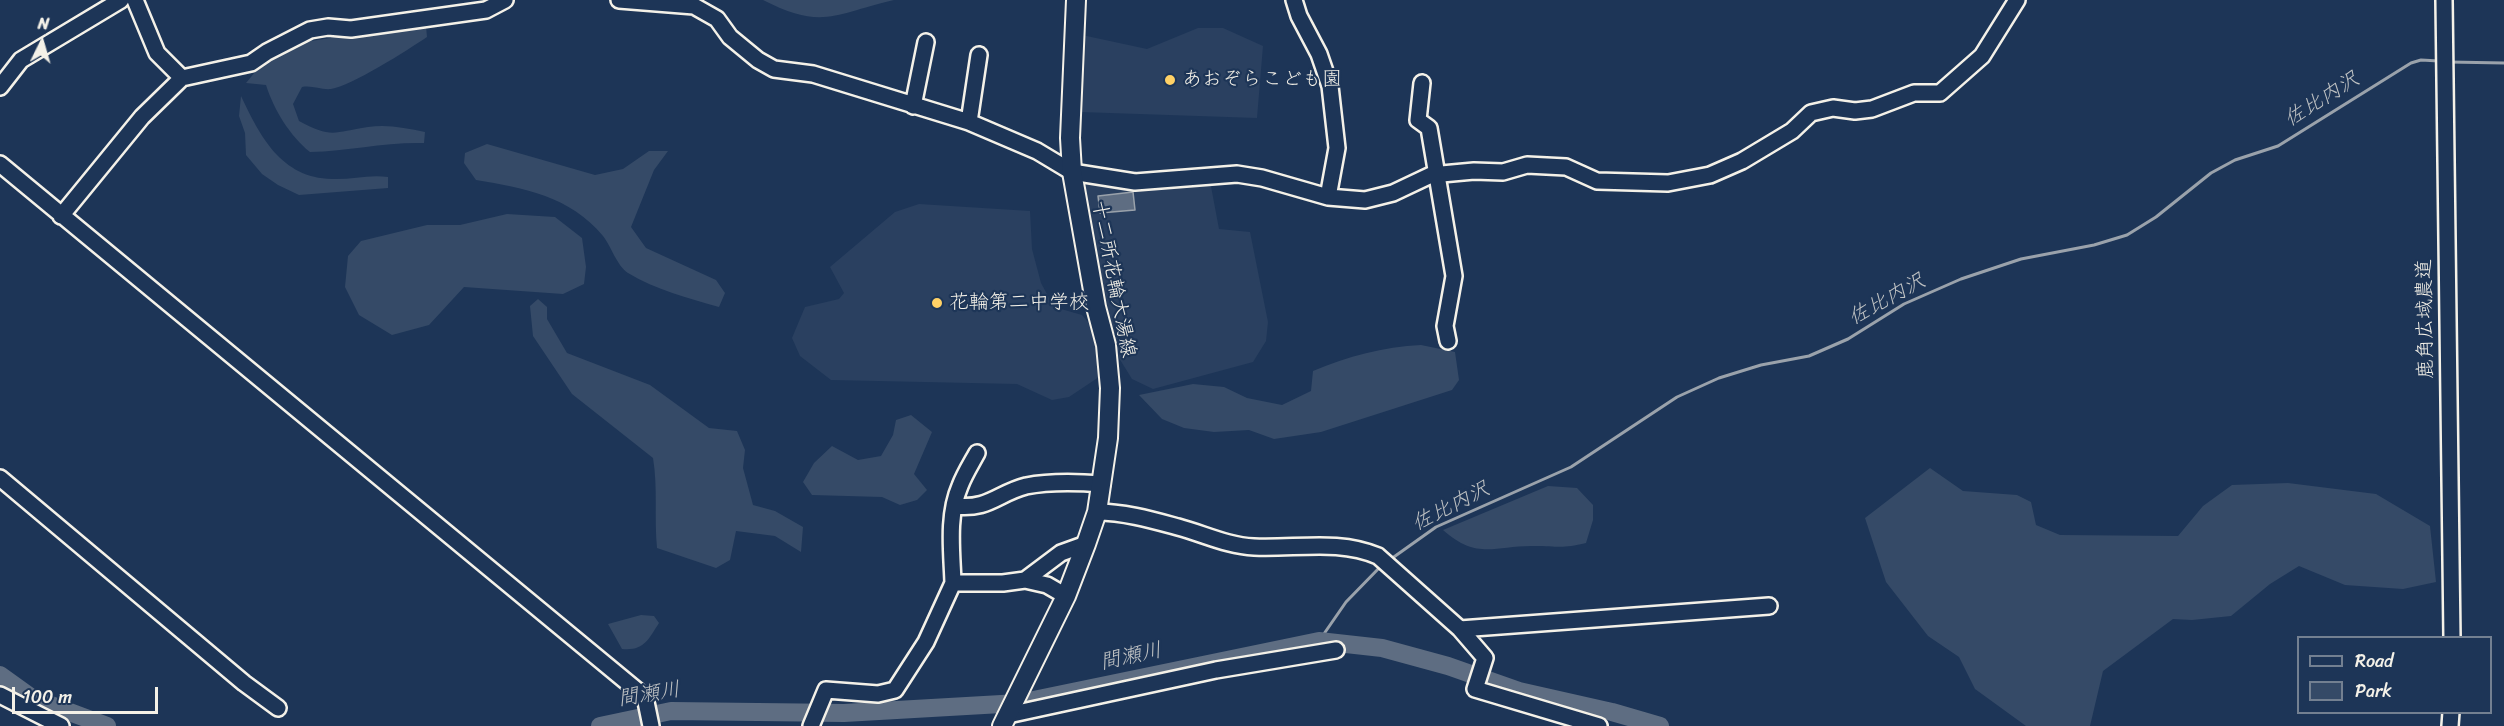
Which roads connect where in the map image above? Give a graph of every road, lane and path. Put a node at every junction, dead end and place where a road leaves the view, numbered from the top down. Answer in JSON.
{"nodes":[{"id":1,"x":121,"y":0,"type":"edge"},
{"id":2,"x":135,"y":0,"type":"edge"},
{"id":3,"x":505,"y":0,"type":"edge"},
{"id":4,"x":619,"y":0,"type":"edge"},
{"id":5,"x":1076,"y":0,"type":"edge"},
{"id":6,"x":1294,"y":0,"type":"edge"},
{"id":7,"x":2017,"y":0,"type":"edge"},
{"id":8,"x":2444,"y":0,"type":"edge"},
{"id":9,"x":926,"y":42,"type":"dead end"},
{"id":10,"x":979,"y":55,"type":"dead end"},
{"id":11,"x":182,"y":78,"type":"junction"},
{"id":12,"x":1422,"y":83,"type":"dead end"},
{"id":13,"x":0,"y":87,"type":"edge"},
{"id":14,"x":913,"y":106,"type":"junction"},
{"id":15,"x":969,"y":122,"type":"junction"},
{"id":16,"x":0,"y":164,"type":"edge"},
{"id":17,"x":1072,"y":172,"type":"junction"},
{"id":18,"x":1437,"y":174,"type":"junction"},
{"id":19,"x":1328,"y":197,"type":"junction"},
{"id":20,"x":61,"y":216,"type":"junction"},
{"id":21,"x":1448,"y":341,"type":"dead end"},
{"id":22,"x":977,"y":453,"type":"dead end"},
{"id":23,"x":0,"y":478,"type":"edge"},
{"id":24,"x":1102,"y":484,"type":"junction"},
{"id":25,"x":955,"y":506,"type":"junction"},
{"id":26,"x":1097,"y":512,"type":"junction"},
{"id":27,"x":1086,"y":544,"type":"junction"},
{"id":28,"x":1024,"y":580,"type":"junction"},
{"id":29,"x":953,"y":583,"type":"junction"},
{"id":30,"x":1066,"y":596,"type":"junction"},
{"id":31,"x":1769,"y":606,"type":"dead end"},
{"id":32,"x":1460,"y":628,"type":"junction"},
{"id":33,"x":2452,"y":636,"type":"edge"},
{"id":34,"x":1336,"y":650,"type":"dead end"},
{"id":35,"x":0,"y":694,"type":"edge"},
{"id":36,"x":278,"y":708,"type":"dead end"},
{"id":37,"x":1007,"y":717,"type":"edge"},
{"id":38,"x":61,"y":726,"type":"edge"},
{"id":39,"x":651,"y":726,"type":"edge"},
{"id":40,"x":811,"y":726,"type":"edge"},
{"id":41,"x":1599,"y":726,"type":"edge"}],
"edges":[{"from":1,"to":13,"type":"street"},
{"from":2,"to":11,"type":"street"},
{"from":3,"to":11,"type":"street"},
{"from":4,"to":14,"type":"street"},
{"from":5,"to":17,"type":"main road","name":"十二所花輪大湯線"},
{"from":6,"to":19,"type":"street"},
{"from":7,"to":18,"type":"street"},
{"from":8,"to":33,"type":"street","name":"鹿角広域農道"},
{"from":9,"to":14,"type":"street"},
{"from":10,"to":15,"type":"street"},
{"from":11,"to":20,"type":"street"},
{"from":12,"to":18,"type":"street"},
{"from":14,"to":15,"type":"street"},
{"from":15,"to":17,"type":"street"},
{"from":16,"to":20,"type":"street"},
{"from":17,"to":19,"type":"street"},
{"from":17,"to":24,"type":"main road","name":"十二所花輪大湯線"},
{"from":18,"to":19,"type":"street"},
{"from":18,"to":21,"type":"street"},
{"from":20,"to":39,"type":"street"},
{"from":22,"to":25,"type":"street"},
{"from":23,"to":36,"type":"street"},
{"from":24,"to":25,"type":"street"},
{"from":24,"to":26,"type":"main road","name":"十二所花輪大湯線"},
{"from":25,"to":29,"type":"street"},
{"from":26,"to":27,"type":"main road","name":"十二所花輪大湯線"},
{"from":26,"to":32,"type":"street"},
{"from":27,"to":28,"type":"street"},
{"from":27,"to":30,"type":"main road","name":"十二所花輪大湯線"},
{"from":28,"to":29,"type":"street"},
{"from":28,"to":30,"type":"street"},
{"from":29,"to":40,"type":"street"},
{"from":30,"to":37,"type":"main road","name":"十二所花輪大湯線"},
{"from":31,"to":32,"type":"street"},
{"from":32,"to":41,"type":"street"},
{"from":34,"to":37,"type":"street"},
{"from":35,"to":38,"type":"street"}]}
